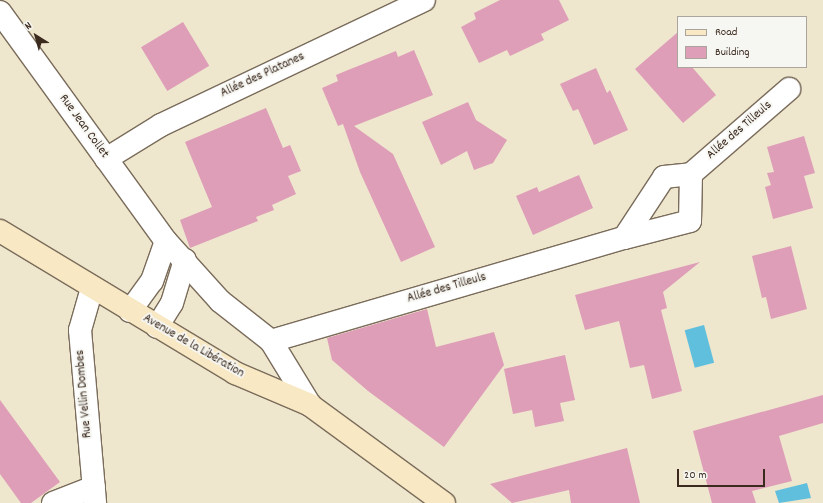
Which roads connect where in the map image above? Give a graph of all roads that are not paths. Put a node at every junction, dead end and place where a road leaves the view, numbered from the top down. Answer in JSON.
{"nodes":[{"id":1,"x":424,"y":0,"type":"edge"},
{"id":2,"x":0,"y":12,"type":"edge"},
{"id":3,"x":789,"y":89,"type":"dead end"},
{"id":4,"x":106,"y":159,"type":"junction"},
{"id":5,"x":690,"y":174,"type":"junction"},
{"id":6,"x":0,"y":231,"type":"edge"},
{"id":7,"x":624,"y":238,"type":"junction"},
{"id":8,"x":166,"y":241,"type":"junction"},
{"id":9,"x":185,"y":260,"type":"junction"},
{"id":10,"x":92,"y":288,"type":"junction"},
{"id":11,"x":130,"y":311,"type":"junction"},
{"id":12,"x":158,"y":327,"type":"junction"},
{"id":13,"x":271,"y":341,"type":"junction"},
{"id":14,"x":310,"y":405,"type":"junction"},
{"id":15,"x":94,"y":495,"type":"edge"},
{"id":16,"x":53,"y":503,"type":"edge"},
{"id":17,"x":444,"y":503,"type":"edge"}],
"edges":[{"from":1,"to":4,"type":"street","name":"Allée des Platanes"},
{"from":2,"to":4,"type":"street","name":"Rue Jean Collet"},
{"from":3,"to":5,"type":"street","name":"Allée des Tilleuls"},
{"from":4,"to":8,"type":"street","name":"Rue Jean Collet"},
{"from":5,"to":7,"type":"street"},
{"from":5,"to":7,"type":"street","name":"Allée des Tilleuls"},
{"from":6,"to":10,"type":"street","name":"Avenue de la Libération"},
{"from":7,"to":13,"type":"street","name":"Allée des Tilleuls"},
{"from":8,"to":9,"type":"street","name":"Rue Jean Collet"},
{"from":8,"to":11,"type":"street"},
{"from":9,"to":12,"type":"street"},
{"from":9,"to":13,"type":"street","name":"Rue Jean Collet"},
{"from":10,"to":11,"type":"street","name":"Avenue de la Libération"},
{"from":10,"to":15,"type":"street","name":"Rue Vellin Dombes"},
{"from":11,"to":12,"type":"street","name":"Avenue de la Libération"},
{"from":12,"to":14,"type":"street","name":"Avenue de la Libération"},
{"from":13,"to":14,"type":"street","name":"Rue Jean Collet"},
{"from":14,"to":17,"type":"street","name":"Avenue de la Libération"},
{"from":15,"to":16,"type":"street"}]}
